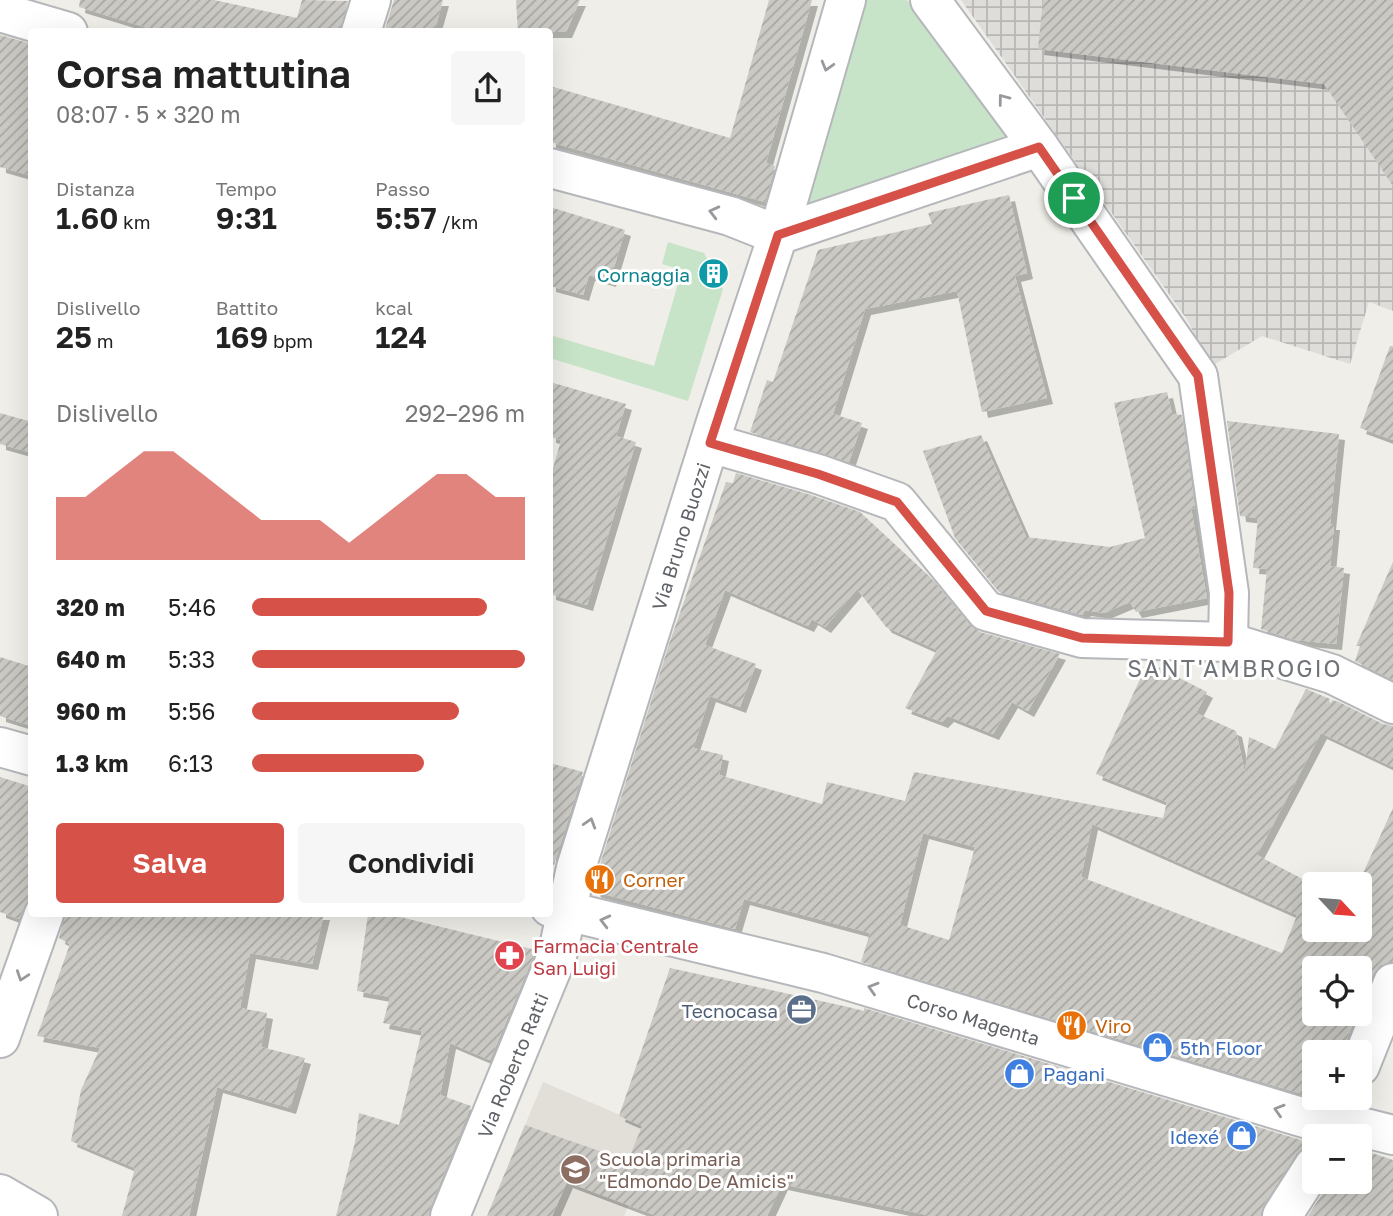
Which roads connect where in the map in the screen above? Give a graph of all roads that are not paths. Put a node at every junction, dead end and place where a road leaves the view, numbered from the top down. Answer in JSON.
{"nodes":[{"id":1,"x":371,"y":0,"type":"edge"},
{"id":2,"x":846,"y":0,"type":"edge"},
{"id":3,"x":930,"y":0,"type":"edge"},
{"id":4,"x":0,"y":12,"type":"edge"},
{"id":5,"x":54,"y":28,"type":"edge"},
{"id":6,"x":362,"y":28,"type":"edge"},
{"id":7,"x":1039,"y":147,"type":"junction"},
{"id":8,"x":553,"y":169,"type":"edge"},
{"id":9,"x":778,"y":235,"type":"junction"},
{"id":10,"x":710,"y":443,"type":"junction"},
{"id":11,"x":1228,"y":642,"type":"junction"},
{"id":12,"x":1393,"y":704,"type":"edge"},
{"id":13,"x":0,"y":747,"type":"edge"},
{"id":14,"x":28,"y":755,"type":"edge"},
{"id":15,"x":557,"y":910,"type":"edge"},
{"id":16,"x":43,"y":917,"type":"edge"},
{"id":17,"x":1393,"y":983,"type":"edge"},
{"id":18,"x":0,"y":1038,"type":"edge"},
{"id":19,"x":1370,"y":1040,"type":"edge"},
{"id":20,"x":1338,"y":1119,"type":"edge"},
{"id":21,"x":1393,"y":1135,"type":"edge"},
{"id":22,"x":1302,"y":1185,"type":"edge"},
{"id":23,"x":0,"y":1194,"type":"edge"},
{"id":24,"x":38,"y":1216,"type":"edge"},
{"id":25,"x":450,"y":1216,"type":"edge"},
{"id":26,"x":1282,"y":1216,"type":"edge"}],
"edges":[{"from":1,"to":6,"type":"street"},
{"from":2,"to":9,"type":"street","name":"Via Bruno Buozzi","one_way":true},
{"from":7,"to":3,"type":"street","one_way":true},
{"from":4,"to":5,"type":"street"},
{"from":7,"to":9,"type":"street"},
{"from":7,"to":11,"type":"street"},
{"from":9,"to":8,"type":"street","one_way":true},
{"from":9,"to":10,"type":"street","name":"Via Bruno Buozzi"},
{"from":10,"to":11,"type":"street"},
{"from":15,"to":10,"type":"street","name":"Via Bruno Buozzi","one_way":true},
{"from":11,"to":12,"type":"street"},
{"from":13,"to":14,"type":"street"},
{"from":20,"to":15,"type":"street","name":"Corso Magenta","one_way":true},
{"from":15,"to":25,"type":"street","name":"Via Roberto Ratti"},
{"from":16,"to":18,"type":"street","one_way":true},
{"from":17,"to":19,"type":"street"},
{"from":20,"to":21,"type":"street","name":"Corso Magenta"},
{"from":22,"to":26,"type":"street"},
{"from":23,"to":24,"type":"street"}]}
